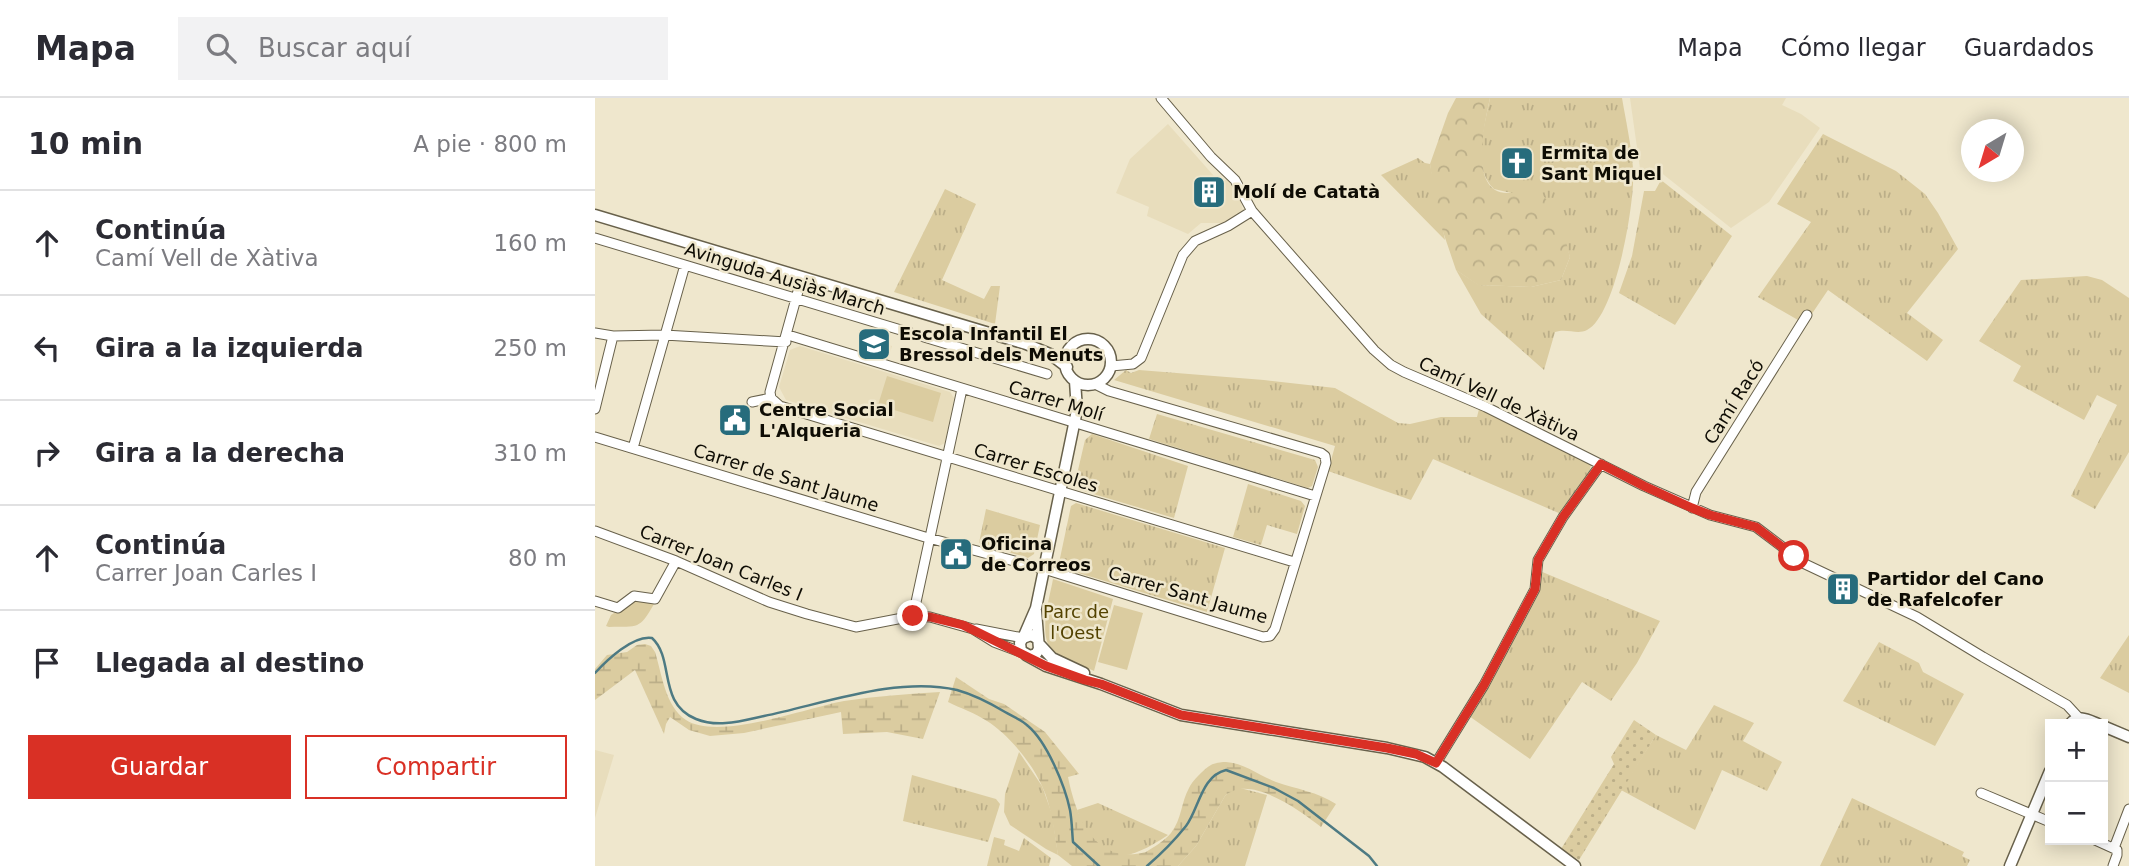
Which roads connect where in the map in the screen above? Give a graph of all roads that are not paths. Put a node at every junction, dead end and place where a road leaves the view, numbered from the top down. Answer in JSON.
{"nodes":[{"id":1,"x":1161,"y":98,"type":"edge"},
{"id":2,"x":1252,"y":211,"type":"junction"},
{"id":3,"x":595,"y":215,"type":"edge"},
{"id":4,"x":595,"y":239,"type":"edge"},
{"id":5,"x":685,"y":265,"type":"junction"},
{"id":6,"x":802,"y":277,"type":"junction"},
{"id":7,"x":797,"y":299,"type":"junction"},
{"id":8,"x":1807,"y":315,"type":"dead end"},
{"id":9,"x":595,"y":333,"type":"edge"},
{"id":10,"x":664,"y":335,"type":"junction"},
{"id":11,"x":613,"y":336,"type":"junction"},
{"id":12,"x":787,"y":339,"type":"junction"},
{"id":13,"x":1026,"y":344,"type":"junction"},
{"id":14,"x":1069,"y":349,"type":"junction"},
{"id":15,"x":1111,"y":366,"type":"junction"},
{"id":16,"x":1067,"y":367,"type":"junction"},
{"id":17,"x":1047,"y":374,"type":"dead end"},
{"id":18,"x":1075,"y":380,"type":"junction"},
{"id":19,"x":1094,"y":384,"type":"junction"},
{"id":20,"x":962,"y":389,"type":"junction"},
{"id":21,"x":771,"y":398,"type":"junction"},
{"id":22,"x":751,"y":402,"type":"dead end"},
{"id":23,"x":595,"y":410,"type":"edge"},
{"id":24,"x":1077,"y":410,"type":"junction"},
{"id":25,"x":1074,"y":422,"type":"junction"},
{"id":26,"x":595,"y":437,"type":"edge"},
{"id":27,"x":633,"y":448,"type":"junction"},
{"id":28,"x":947,"y":457,"type":"junction"},
{"id":29,"x":1601,"y":464,"type":"junction"},
{"id":30,"x":1060,"y":491,"type":"junction"},
{"id":31,"x":1315,"y":496,"type":"junction"},
{"id":32,"x":1692,"y":508,"type":"junction"},
{"id":33,"x":595,"y":531,"type":"edge"},
{"id":34,"x":930,"y":538,"type":"junction"},
{"id":35,"x":676,"y":561,"type":"junction"},
{"id":36,"x":1294,"y":562,"type":"junction"},
{"id":37,"x":1044,"y":569,"type":"junction"},
{"id":38,"x":595,"y":601,"type":"edge"},
{"id":39,"x":1036,"y":608,"type":"junction"},
{"id":40,"x":913,"y":616,"type":"junction"},
{"id":41,"x":973,"y":629,"type":"junction"},
{"id":42,"x":1023,"y":638,"type":"junction"},
{"id":43,"x":1039,"y":642,"type":"junction"},
{"id":44,"x":1025,"y":654,"type":"junction"},
{"id":45,"x":1101,"y":684,"type":"junction"},
{"id":46,"x":2073,"y":719,"type":"edge"},
{"id":47,"x":2108,"y":728,"type":"edge"},
{"id":48,"x":2129,"y":737,"type":"edge"},
{"id":49,"x":1436,"y":763,"type":"junction"},
{"id":50,"x":2045,"y":782,"type":"edge"},
{"id":51,"x":1981,"y":793,"type":"dead end"},
{"id":52,"x":2129,"y":809,"type":"edge"},
{"id":53,"x":2032,"y":814,"type":"junction"},
{"id":54,"x":2045,"y":820,"type":"edge"},
{"id":55,"x":2108,"y":845,"type":"edge"},
{"id":56,"x":2111,"y":846,"type":"junction"},
{"id":57,"x":2115,"y":863,"type":"edge"},
{"id":58,"x":1575,"y":866,"type":"edge"},
{"id":59,"x":2010,"y":866,"type":"edge"}],
"edges":[{"from":1,"to":2,"type":"street","name":"Camí Vell de Xàtiva"},
{"from":2,"to":15,"type":"street"},
{"from":2,"to":29,"type":"street","name":"Camí Vell de Xàtiva"},
{"from":3,"to":6,"type":"street"},
{"from":4,"to":5,"type":"street","name":"Avinguda Ausiàs March"},
{"from":5,"to":7,"type":"street","name":"Avinguda Ausiàs March"},
{"from":5,"to":10,"type":"street"},
{"from":6,"to":7,"type":"street"},
{"from":6,"to":13,"type":"street"},
{"from":7,"to":12,"type":"street"},
{"from":7,"to":17,"type":"street","name":"Avinguda Ausiàs March"},
{"from":8,"to":32,"type":"street","name":"Camí Racó"},
{"from":9,"to":11,"type":"street","name":"Carrer Molí"},
{"from":10,"to":11,"type":"street","name":"Carrer Molí"},
{"from":10,"to":12,"type":"street","name":"Carrer Molí"},
{"from":10,"to":27,"type":"street"},
{"from":11,"to":23,"type":"street"},
{"from":12,"to":20,"type":"street","name":"Carrer Molí"},
{"from":12,"to":21,"type":"street"},
{"from":13,"to":14,"type":"street"},
{"from":13,"to":16,"type":"street"},
{"from":14,"to":15,"type":"street"},
{"from":14,"to":16,"type":"street"},
{"from":15,"to":19,"type":"street"},
{"from":16,"to":18,"type":"street"},
{"from":18,"to":19,"type":"street"},
{"from":18,"to":24,"type":"street"},
{"from":19,"to":24,"type":"street"},
{"from":19,"to":31,"type":"street"},
{"from":20,"to":25,"type":"street","name":"Carrer Molí"},
{"from":20,"to":28,"type":"street"},
{"from":21,"to":22,"type":"street"},
{"from":21,"to":28,"type":"street","name":"Carrer Escoles"},
{"from":24,"to":25,"type":"street"},
{"from":25,"to":30,"type":"street"},
{"from":25,"to":31,"type":"street","name":"Carrer Molí"},
{"from":26,"to":27,"type":"street","name":"Carrer de Sant Jaume"},
{"from":27,"to":34,"type":"street","name":"Carrer de Sant Jaume"},
{"from":28,"to":30,"type":"street","name":"Carrer Escoles"},
{"from":28,"to":34,"type":"street"},
{"from":29,"to":32,"type":"street","name":"Camí Vell de Xàtiva"},
{"from":29,"to":49,"type":"street"},
{"from":30,"to":36,"type":"street","name":"Carrer Escoles"},
{"from":30,"to":37,"type":"street"},
{"from":31,"to":36,"type":"street"},
{"from":32,"to":46,"type":"street","name":"Camí Vell de Xàtiva"},
{"from":33,"to":35,"type":"street","name":"Carrer Joan Carles I"},
{"from":34,"to":37,"type":"street","name":"Carrer Sant Jaume"},
{"from":34,"to":40,"type":"street"},
{"from":35,"to":38,"type":"street"},
{"from":35,"to":40,"type":"street","name":"Carrer Joan Carles I"},
{"from":36,"to":37,"type":"street","name":"Carrer Sant Jaume"},
{"from":37,"to":39,"type":"street"},
{"from":39,"to":42,"type":"street"},
{"from":39,"to":43,"type":"street"},
{"from":40,"to":41,"type":"street","name":"Carrer Joan Carles I"},
{"from":41,"to":42,"type":"street","name":"Carrer Joan Carles I"},
{"from":41,"to":44,"type":"street","name":"Carrer Joan Carles I"},
{"from":42,"to":43,"type":"street"},
{"from":42,"to":44,"type":"street"},
{"from":43,"to":44,"type":"street"},
{"from":43,"to":45,"type":"street"},
{"from":44,"to":45,"type":"street"},
{"from":45,"to":49,"type":"street"},
{"from":47,"to":48,"type":"street"},
{"from":49,"to":58,"type":"street"},
{"from":50,"to":53,"type":"street"},
{"from":51,"to":53,"type":"street"},
{"from":52,"to":56,"type":"street"},
{"from":53,"to":54,"type":"street"},
{"from":53,"to":59,"type":"street"},
{"from":55,"to":56,"type":"street"},
{"from":56,"to":57,"type":"street"}]}
